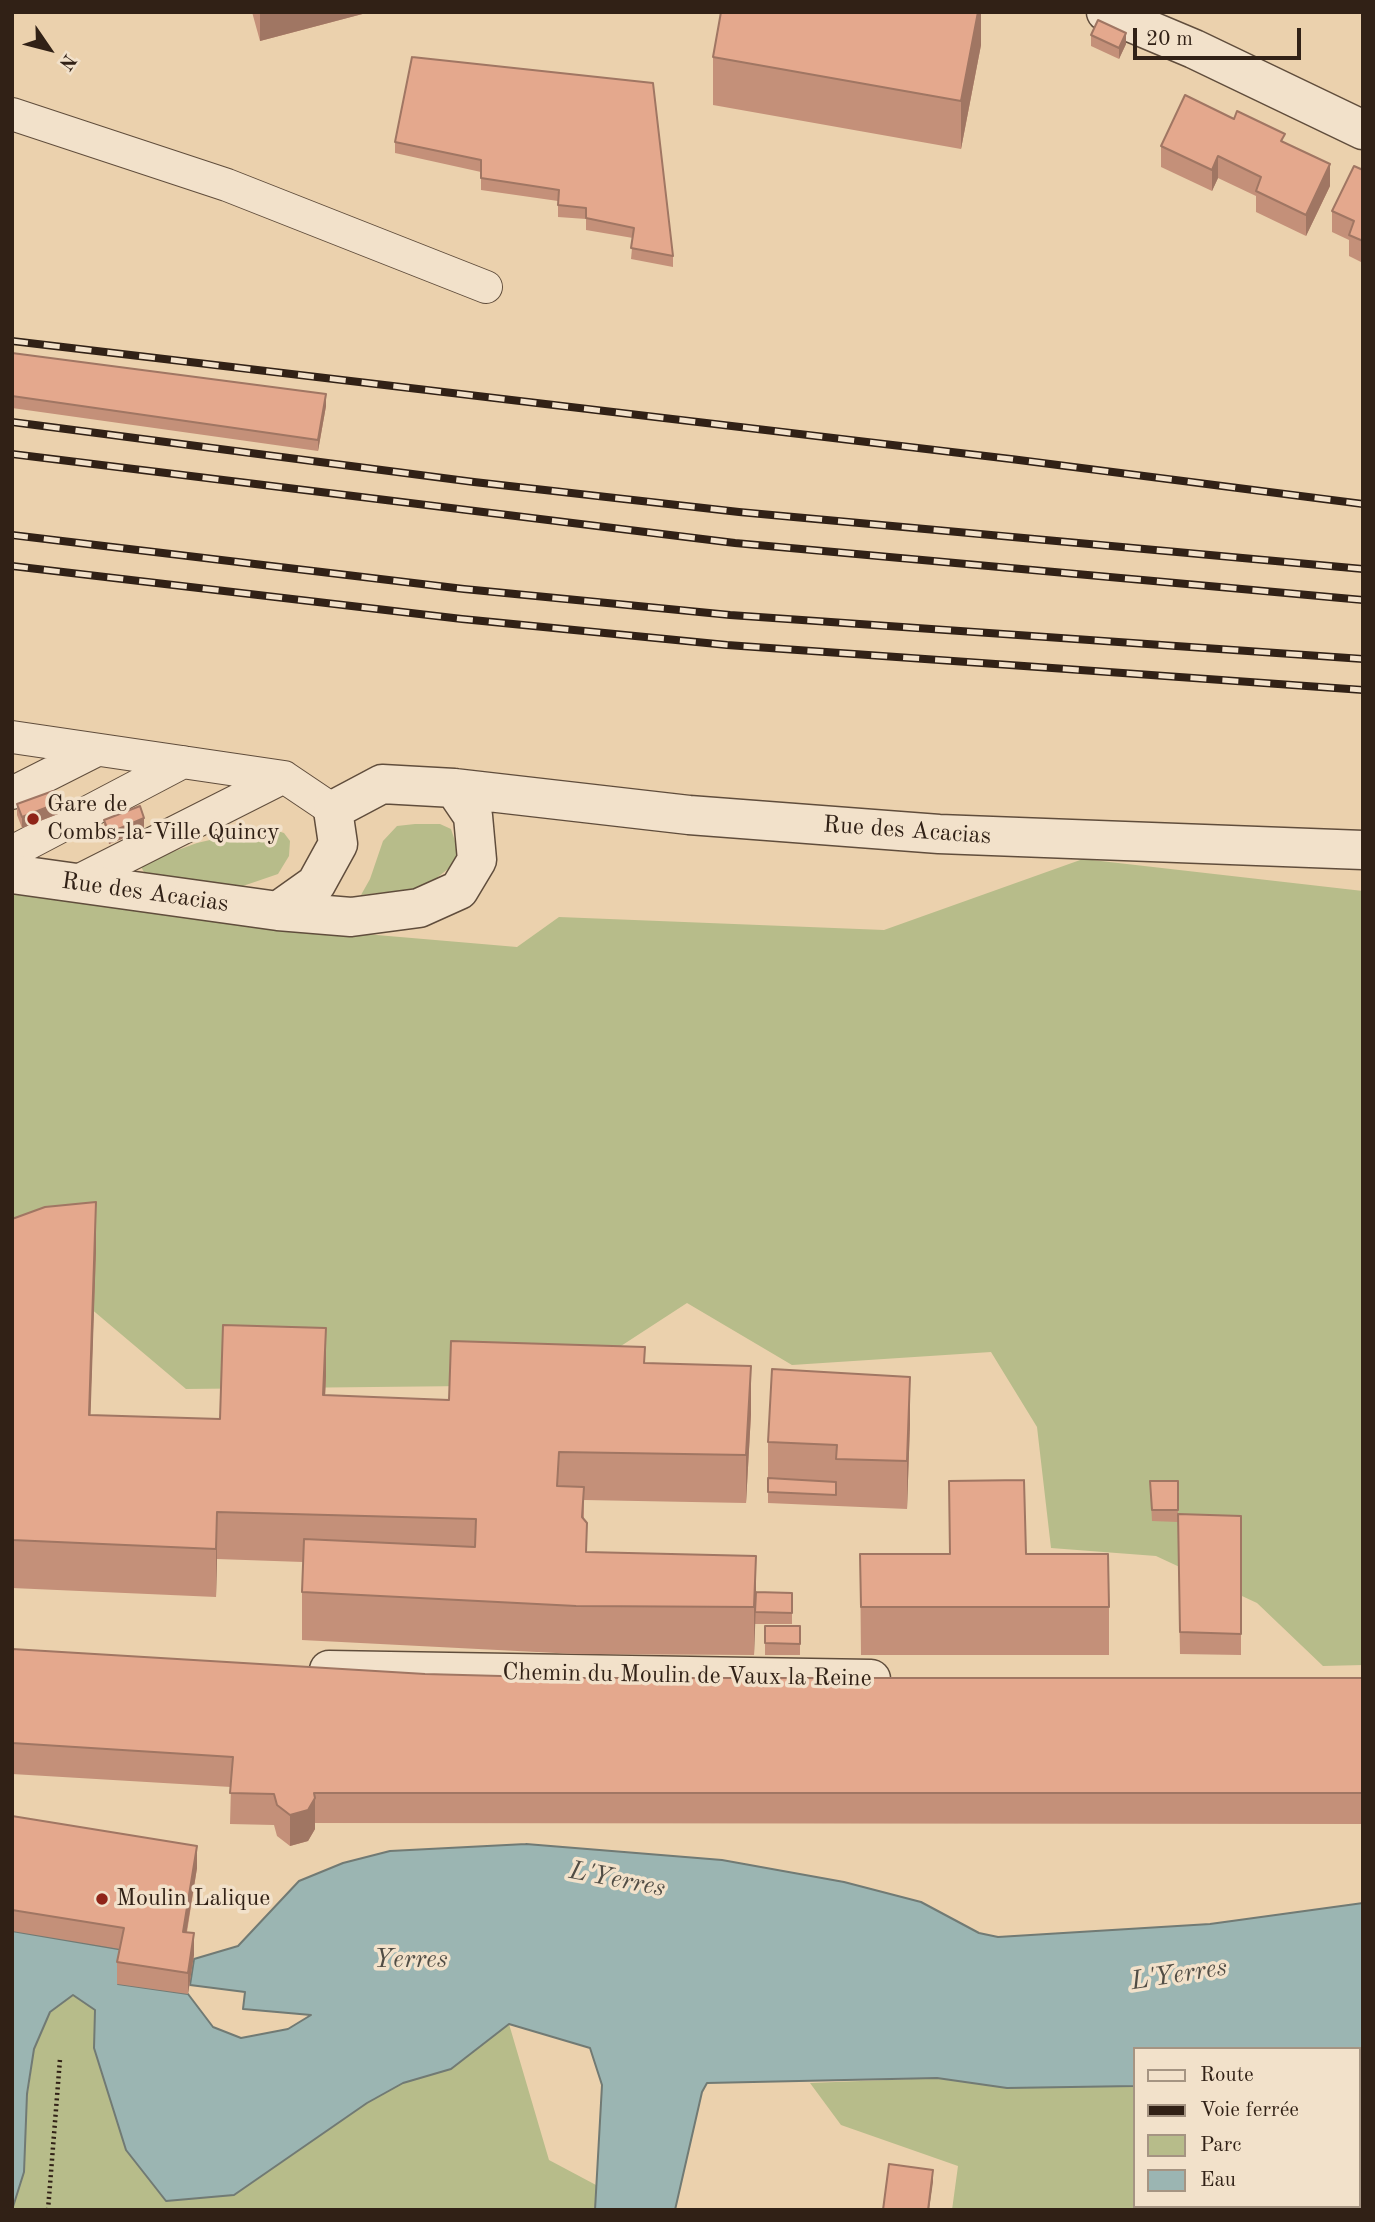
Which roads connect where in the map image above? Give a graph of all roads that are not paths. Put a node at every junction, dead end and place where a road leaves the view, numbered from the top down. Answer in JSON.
{"nodes":[{"id":1,"x":1106,"y":12,"type":"edge"},
{"id":2,"x":12,"y":114,"type":"edge"},
{"id":3,"x":1363,"y":130,"type":"edge"},
{"id":4,"x":486,"y":287,"type":"dead end"},
{"id":5,"x":14,"y":739,"type":"edge"},
{"id":6,"x":97,"y":750,"type":"junction"},
{"id":7,"x":183,"y":762,"type":"junction"},
{"id":8,"x":284,"y":777,"type":"junction"},
{"id":9,"x":454,"y":788,"type":"junction"},
{"id":10,"x":12,"y":793,"type":"edge"},
{"id":11,"x":333,"y":810,"type":"junction"},
{"id":12,"x":1363,"y":850,"type":"edge"},
{"id":13,"x":12,"y":852,"type":"edge"},
{"id":14,"x":12,"y":874,"type":"edge"},
{"id":15,"x":72,"y":884,"type":"junction"},
{"id":16,"x":278,"y":911,"type":"junction"},
{"id":17,"x":290,"y":1670,"type":"edge"},
{"id":18,"x":907,"y":1680,"type":"edge"}],
"edges":[{"from":1,"to":3,"type":"street"},
{"from":2,"to":4,"type":"lane"},
{"from":5,"to":6,"type":"lane"},
{"from":6,"to":7,"type":"lane"},
{"from":6,"to":10,"type":"lane"},
{"from":7,"to":8,"type":"lane"},
{"from":7,"to":13,"type":"lane"},
{"from":8,"to":11,"type":"lane"},
{"from":8,"to":15,"type":"lane"},
{"from":9,"to":11,"type":"street","name":"Rue des Acacias"},
{"from":9,"to":12,"type":"street","name":"Rue des Acacias"},
{"from":9,"to":16,"type":"street","name":"Rue des Acacias"},
{"from":11,"to":16,"type":"street"},
{"from":14,"to":15,"type":"street","name":"Rue des Acacias"},
{"from":15,"to":16,"type":"street","name":"Rue des Acacias"},
{"from":17,"to":18,"type":"street","name":"Chemin du Moulin de Vaux la Reine"}]}
